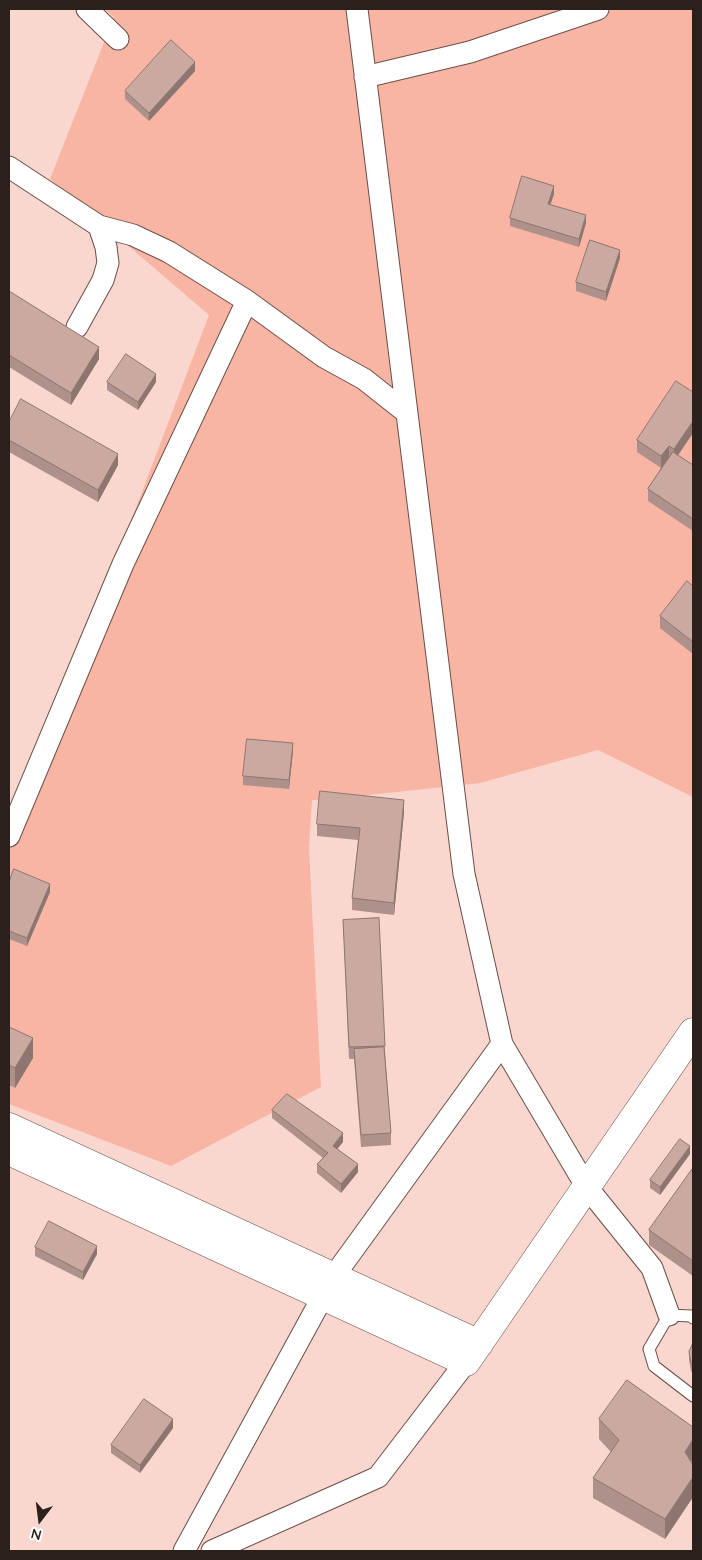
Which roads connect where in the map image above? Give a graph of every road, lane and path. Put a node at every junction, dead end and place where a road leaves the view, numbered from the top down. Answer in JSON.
{"nodes":[{"id":1,"x":87,"y":9,"type":"edge"},
{"id":2,"x":357,"y":9,"type":"edge"},
{"id":3,"x":598,"y":9,"type":"edge"},
{"id":4,"x":118,"y":38,"type":"dead end"},
{"id":5,"x":365,"y":77,"type":"junction"},
{"id":6,"x":9,"y":167,"type":"edge"},
{"id":7,"x":99,"y":226,"type":"junction"},
{"id":8,"x":247,"y":301,"type":"junction"},
{"id":9,"x":77,"y":327,"type":"dead end"},
{"id":10,"x":406,"y":413,"type":"junction"},
{"id":11,"x":9,"y":836,"type":"edge"},
{"id":12,"x":693,"y":1032,"type":"edge"},
{"id":13,"x":502,"y":1044,"type":"junction"},
{"id":14,"x":9,"y":1127,"type":"edge"},
{"id":15,"x":9,"y":1151,"type":"edge"},
{"id":16,"x":586,"y":1186,"type":"junction"},
{"id":17,"x":328,"y":1286,"type":"junction"},
{"id":18,"x":669,"y":1315,"type":"junction"},
{"id":19,"x":692,"y":1316,"type":"edge"},
{"id":20,"x":473,"y":1353,"type":"junction"},
{"id":21,"x":693,"y":1396,"type":"edge"},
{"id":22,"x":184,"y":1551,"type":"edge"},
{"id":23,"x":212,"y":1551,"type":"edge"}],
"edges":[{"from":1,"to":4,"type":"street"},
{"from":2,"to":5,"type":"street"},
{"from":3,"to":5,"type":"street"},
{"from":5,"to":10,"type":"street"},
{"from":6,"to":7,"type":"street"},
{"from":7,"to":8,"type":"street"},
{"from":7,"to":9,"type":"street"},
{"from":8,"to":10,"type":"street"},
{"from":8,"to":11,"type":"street"},
{"from":10,"to":13,"type":"street"},
{"from":12,"to":16,"type":"main road"},
{"from":13,"to":16,"type":"street"},
{"from":13,"to":17,"type":"street"},
{"from":14,"to":17,"type":"main road"},
{"from":15,"to":17,"type":"main road"},
{"from":16,"to":18,"type":"street"},
{"from":16,"to":20,"type":"main road"},
{"from":17,"to":20,"type":"main road"},
{"from":17,"to":22,"type":"street"},
{"from":18,"to":19,"type":"lane"},
{"from":18,"to":21,"type":"lane"},
{"from":20,"to":23,"type":"street"}]}
